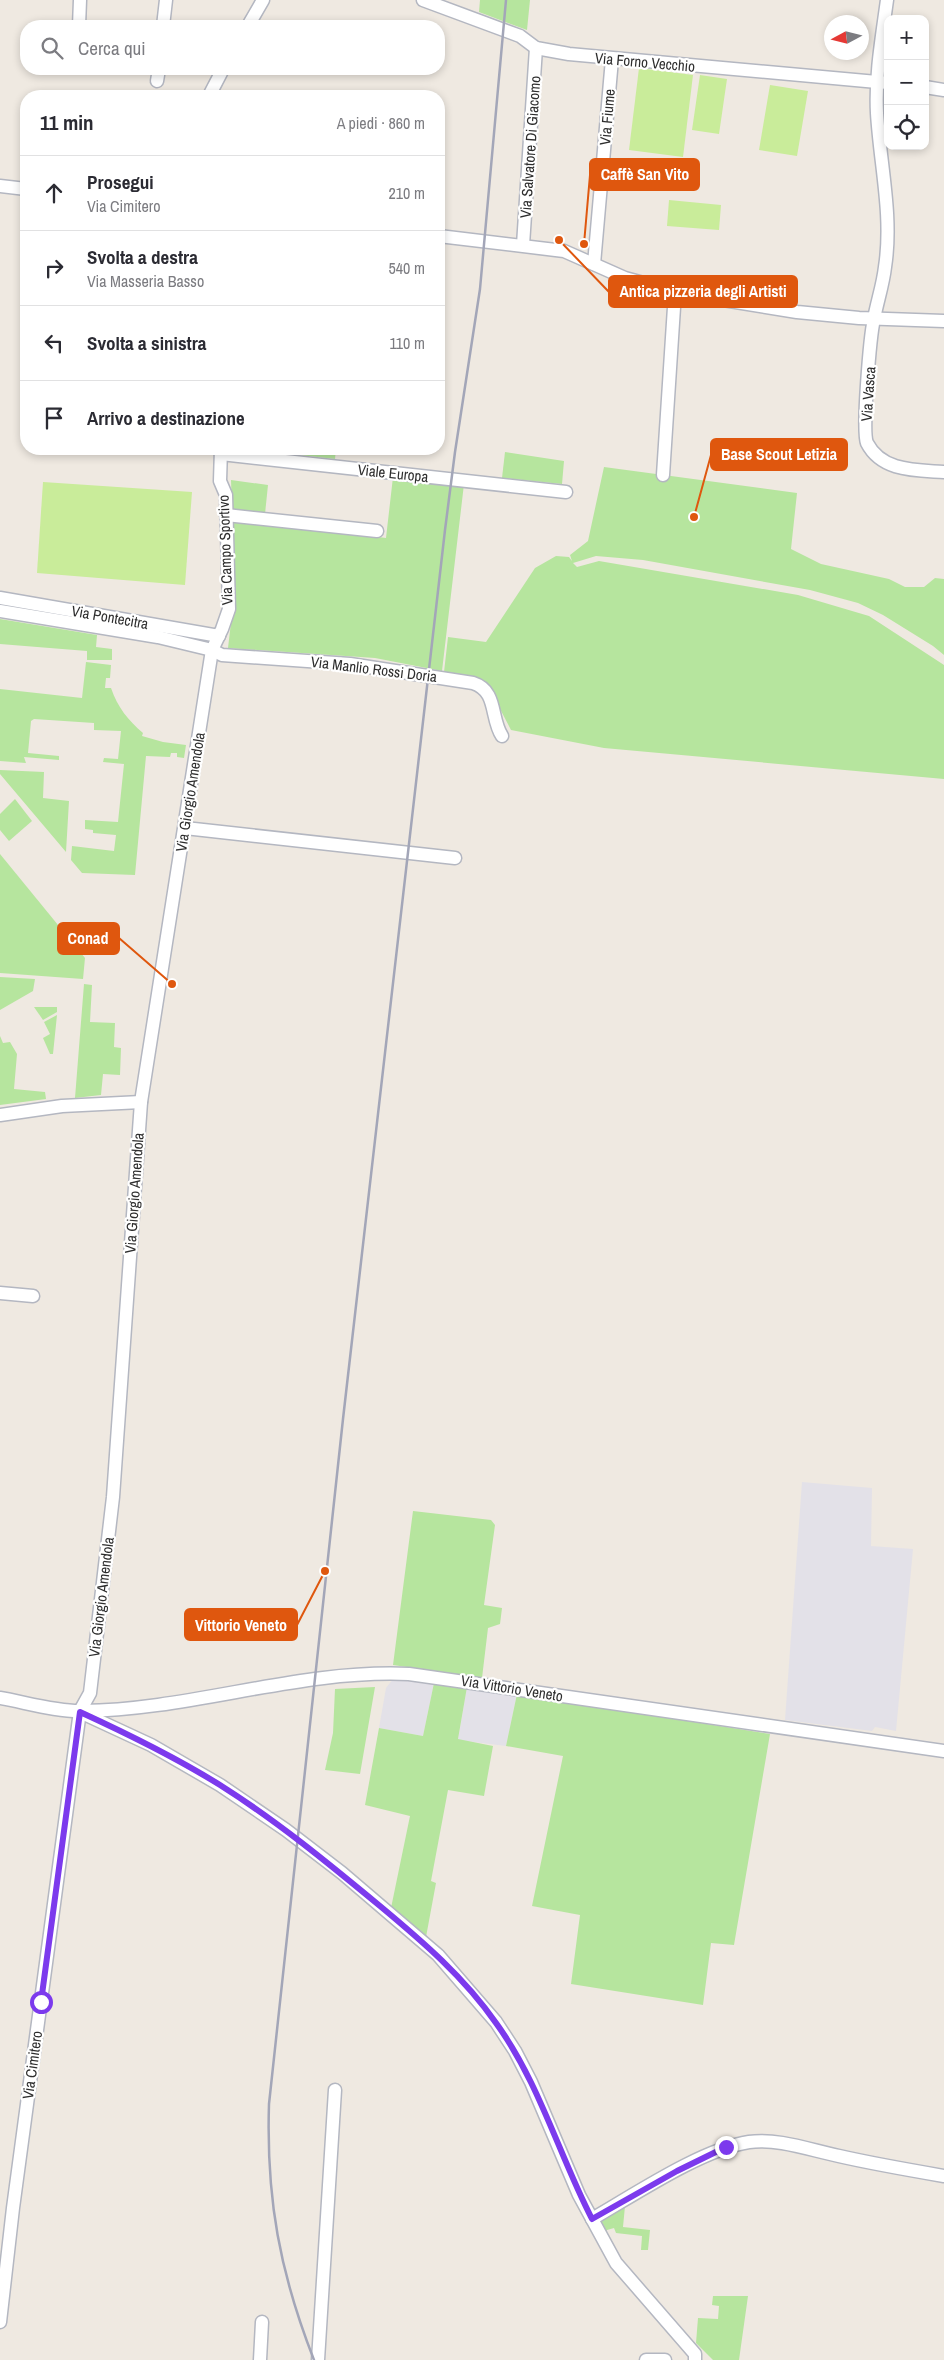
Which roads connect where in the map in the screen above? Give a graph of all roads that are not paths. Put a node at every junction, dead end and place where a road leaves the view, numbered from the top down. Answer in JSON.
{"nodes":[{"id":1,"x":80,"y":0,"type":"edge"},
{"id":2,"x":166,"y":0,"type":"edge"},
{"id":3,"x":263,"y":0,"type":"edge"},
{"id":4,"x":423,"y":0,"type":"edge"},
{"id":5,"x":886,"y":0,"type":"edge"},
{"id":6,"x":78,"y":20,"type":"edge"},
{"id":7,"x":164,"y":20,"type":"edge"},
{"id":8,"x":251,"y":20,"type":"edge"},
{"id":9,"x":536,"y":48,"type":"junction"},
{"id":10,"x":612,"y":59,"type":"junction"},
{"id":11,"x":220,"y":75,"type":"edge"},
{"id":12,"x":882,"y":82,"type":"edge"},
{"id":13,"x":929,"y":88,"type":"edge"},
{"id":14,"x":213,"y":90,"type":"edge"},
{"id":15,"x":944,"y":90,"type":"edge"},
{"id":16,"x":0,"y":186,"type":"edge"},
{"id":17,"x":20,"y":188,"type":"edge"},
{"id":18,"x":445,"y":237,"type":"edge"},
{"id":19,"x":523,"y":245,"type":"junction"},
{"id":20,"x":594,"y":264,"type":"junction"},
{"id":21,"x":675,"y":292,"type":"junction"},
{"id":22,"x":874,"y":318,"type":"junction"},
{"id":23,"x":944,"y":321,"type":"edge"},
{"id":24,"x":221,"y":455,"type":"edge"},
{"id":25,"x":247,"y":455,"type":"edge"},
{"id":26,"x":944,"y":472,"type":"edge"},
{"id":27,"x":663,"y":475,"type":"dead end"},
{"id":28,"x":566,"y":492,"type":"dead end"},
{"id":29,"x":226,"y":515,"type":"junction"},
{"id":30,"x":377,"y":531,"type":"dead end"},
{"id":31,"x":0,"y":598,"type":"edge"},
{"id":32,"x":0,"y":611,"type":"edge"},
{"id":33,"x":219,"y":636,"type":"junction"},
{"id":34,"x":190,"y":644,"type":"junction"},
{"id":35,"x":212,"y":650,"type":"junction"},
{"id":36,"x":208,"y":676,"type":"junction"},
{"id":37,"x":502,"y":736,"type":"dead end"},
{"id":38,"x":185,"y":828,"type":"junction"},
{"id":39,"x":455,"y":858,"type":"dead end"},
{"id":40,"x":140,"y":1102,"type":"junction"},
{"id":41,"x":0,"y":1114,"type":"edge"},
{"id":42,"x":0,"y":1293,"type":"edge"},
{"id":43,"x":33,"y":1296,"type":"dead end"},
{"id":44,"x":0,"y":1698,"type":"edge"},
{"id":45,"x":80,"y":1712,"type":"junction"},
{"id":46,"x":944,"y":1751,"type":"edge"},
{"id":47,"x":336,"y":2090,"type":"dead end"},
{"id":48,"x":944,"y":2176,"type":"edge"},
{"id":49,"x":592,"y":2219,"type":"junction"},
{"id":50,"x":0,"y":2322,"type":"edge"},
{"id":51,"x":262,"y":2322,"type":"dead end"},
{"id":52,"x":260,"y":2360,"type":"edge"},
{"id":53,"x":318,"y":2360,"type":"edge"},
{"id":54,"x":646,"y":2360,"type":"edge"},
{"id":55,"x":665,"y":2360,"type":"edge"},
{"id":56,"x":695,"y":2360,"type":"edge"}],
"edges":[{"from":1,"to":6,"type":"street"},
{"from":2,"to":7,"type":"street"},
{"from":3,"to":8,"type":"street"},
{"from":4,"to":9,"type":"street","name":"Via Forno Vecchio"},
{"from":5,"to":12,"type":"street","name":"Via Vasca"},
{"from":9,"to":10,"type":"street","name":"Via Forno Vecchio"},
{"from":9,"to":19,"type":"street","name":"Via Salvatore Di Giacomo"},
{"from":10,"to":12,"type":"street","name":"Via Forno Vecchio"},
{"from":10,"to":20,"type":"street","name":"Via Fiume"},
{"from":11,"to":14,"type":"street"},
{"from":12,"to":22,"type":"street","name":"Via Vasca"},
{"from":13,"to":15,"type":"street"},
{"from":16,"to":17,"type":"street"},
{"from":18,"to":19,"type":"street"},
{"from":19,"to":20,"type":"street"},
{"from":20,"to":21,"type":"street"},
{"from":21,"to":22,"type":"street"},
{"from":21,"to":27,"type":"street"},
{"from":22,"to":23,"type":"street"},
{"from":22,"to":26,"type":"street","name":"Via Vasca"},
{"from":24,"to":29,"type":"street","name":"Via Campo Sportivo"},
{"from":25,"to":28,"type":"street","name":"Viale Europa"},
{"from":29,"to":30,"type":"street"},
{"from":29,"to":33,"type":"street","name":"Via Campo Sportivo"},
{"from":31,"to":33,"type":"street","name":"Via Pontecitra"},
{"from":32,"to":34,"type":"street","name":"Via Pontecitra"},
{"from":33,"to":35,"type":"street","name":"Via Campo Sportivo"},
{"from":34,"to":35,"type":"street","name":"Via Pontecitra"},
{"from":34,"to":36,"type":"street"},
{"from":35,"to":36,"type":"street","name":"Via Giorgio Amendola"},
{"from":35,"to":37,"type":"street","name":"Via Manlio Rossi Doria"},
{"from":36,"to":38,"type":"street","name":"Via Giorgio Amendola"},
{"from":38,"to":39,"type":"street"},
{"from":38,"to":40,"type":"street","name":"Via Giorgio Amendola"},
{"from":40,"to":41,"type":"street"},
{"from":40,"to":45,"type":"street","name":"Via Giorgio Amendola"},
{"from":42,"to":43,"type":"street"},
{"from":44,"to":45,"type":"street"},
{"from":45,"to":46,"type":"street","name":"Via Vittorio Veneto"},
{"from":45,"to":49,"type":"street"},
{"from":45,"to":50,"type":"street","name":"Via Cimitero"},
{"from":47,"to":53,"type":"street"},
{"from":48,"to":49,"type":"street"},
{"from":49,"to":56,"type":"street"},
{"from":51,"to":52,"type":"street"},
{"from":54,"to":55,"type":"street"}]}
